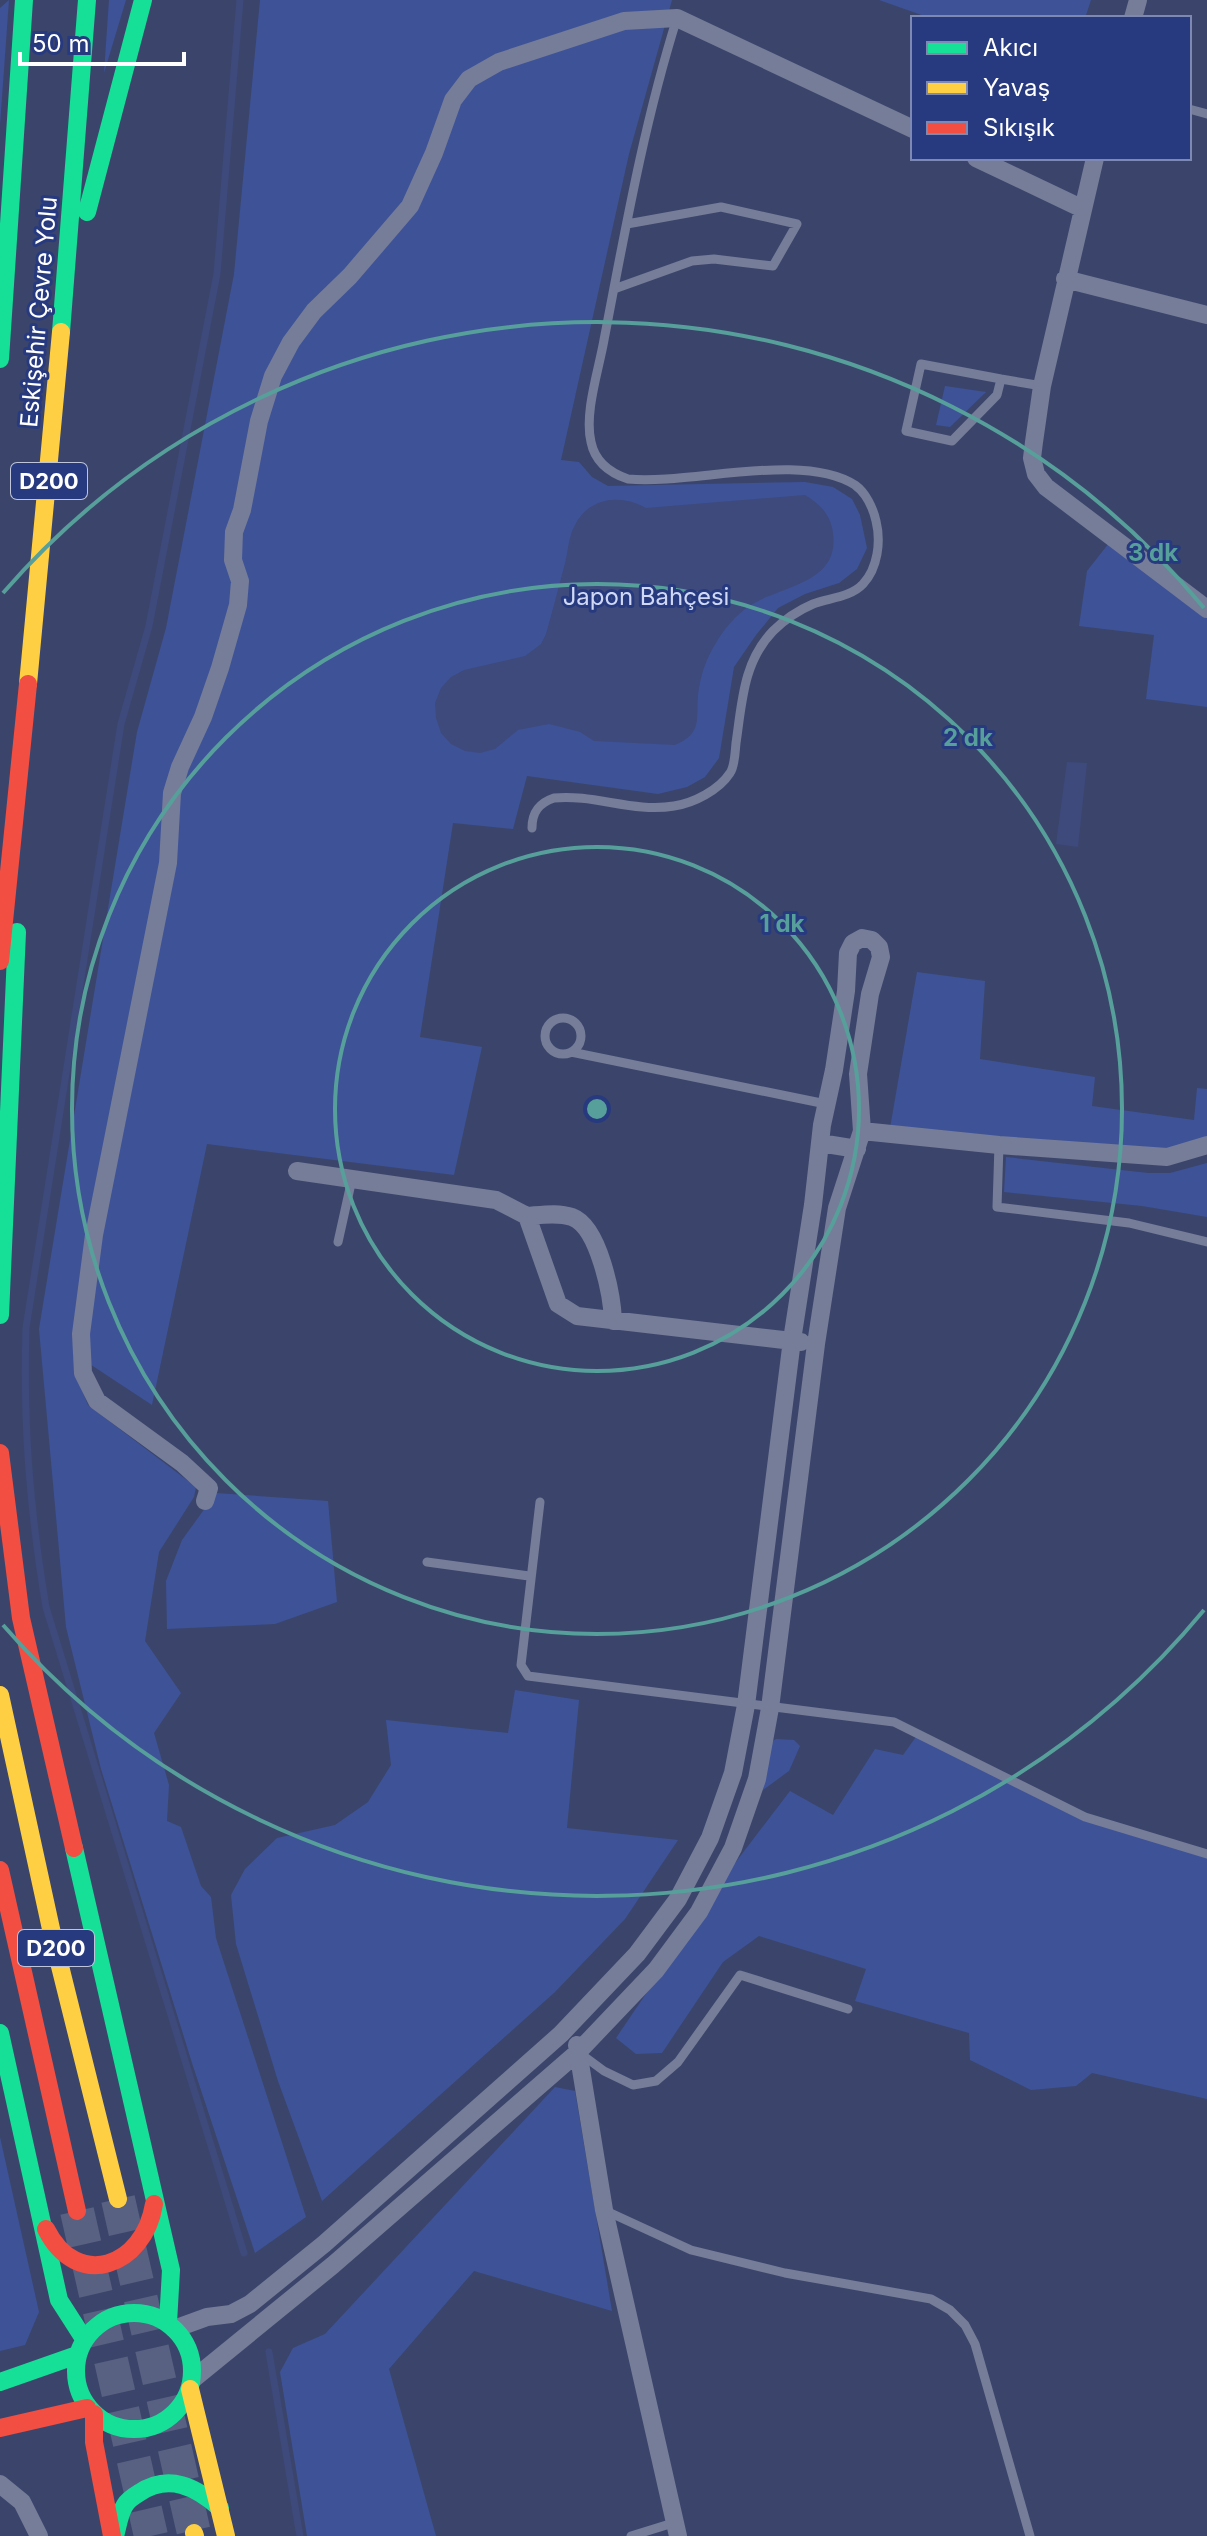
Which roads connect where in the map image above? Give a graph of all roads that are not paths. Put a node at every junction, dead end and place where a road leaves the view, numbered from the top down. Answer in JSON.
{"nodes":[{"id":1,"x":24,"y":0,"type":"edge"},
{"id":2,"x":87,"y":0,"type":"edge"},
{"id":3,"x":143,"y":0,"type":"edge"},
{"id":4,"x":677,"y":18,"type":"junction"},
{"id":5,"x":911,"y":128,"type":"edge"},
{"id":6,"x":980,"y":160,"type":"edge"},
{"id":7,"x":1094,"y":160,"type":"edge"},
{"id":8,"x":1081,"y":208,"type":"junction"},
{"id":9,"x":627,"y":224,"type":"junction"},
{"id":10,"x":0,"y":250,"type":"edge"},
{"id":11,"x":1065,"y":279,"type":"junction"},
{"id":12,"x":7,"y":287,"type":"junction"},
{"id":13,"x":614,"y":289,"type":"junction"},
{"id":14,"x":66,"y":290,"type":"junction"},
{"id":15,"x":1207,"y":315,"type":"edge"},
{"id":16,"x":0,"y":359,"type":"edge"},
{"id":17,"x":1001,"y":379,"type":"junction"},
{"id":18,"x":1042,"y":386,"type":"junction"},
{"id":19,"x":1207,"y":609,"type":"edge"},
{"id":20,"x":29,"y":675,"type":"junction"},
{"id":21,"x":532,"y":828,"type":"dead end"},
{"id":22,"x":0,"y":961,"type":"edge"},
{"id":23,"x":571,"y":1052,"type":"junction"},
{"id":24,"x":826,"y":1104,"type":"junction"},
{"id":25,"x":861,"y":1109,"type":"junction"},
{"id":26,"x":860,"y":1140,"type":"junction"},
{"id":27,"x":820,"y":1143,"type":"junction"},
{"id":28,"x":999,"y":1145,"type":"junction"},
{"id":29,"x":1207,"y":1145,"type":"edge"},
{"id":30,"x":297,"y":1171,"type":"dead end"},
{"id":31,"x":352,"y":1179,"type":"junction"},
{"id":32,"x":527,"y":1216,"type":"junction"},
{"id":33,"x":338,"y":1242,"type":"dead end"},
{"id":34,"x":1207,"y":1242,"type":"edge"},
{"id":35,"x":0,"y":1315,"type":"edge"},
{"id":36,"x":613,"y":1321,"type":"junction"},
{"id":37,"x":792,"y":1340,"type":"junction"},
{"id":38,"x":816,"y":1344,"type":"junction"},
{"id":39,"x":0,"y":1453,"type":"edge"},
{"id":40,"x":205,"y":1501,"type":"dead end"},
{"id":41,"x":540,"y":1502,"type":"dead end"},
{"id":42,"x":427,"y":1562,"type":"dead end"},
{"id":43,"x":529,"y":1576,"type":"junction"},
{"id":44,"x":0,"y":1695,"type":"edge"},
{"id":45,"x":746,"y":1705,"type":"junction"},
{"id":46,"x":770,"y":1708,"type":"junction"},
{"id":47,"x":1207,"y":1854,"type":"edge"},
{"id":48,"x":0,"y":1870,"type":"edge"},
{"id":49,"x":848,"y":2009,"type":"dead end"},
{"id":50,"x":572,"y":2022,"type":"junction"},
{"id":51,"x":0,"y":2033,"type":"edge"},
{"id":52,"x":578,"y":2052,"type":"junction"},
{"id":53,"x":154,"y":2196,"type":"junction"},
{"id":54,"x":118,"y":2199,"type":"tunnel mouth"},
{"id":55,"x":604,"y":2210,"type":"junction"},
{"id":56,"x":77,"y":2211,"type":"tunnel mouth"},
{"id":57,"x":43,"y":2223,"type":"junction"},
{"id":58,"x":171,"y":2326,"type":"junction"},
{"id":59,"x":80,"y":2347,"type":"junction"},
{"id":60,"x":0,"y":2382,"type":"edge"},
{"id":61,"x":191,"y":2384,"type":"junction"},
{"id":62,"x":90,"y":2411,"type":"junction"},
{"id":63,"x":0,"y":2428,"type":"edge"},
{"id":64,"x":0,"y":2484,"type":"edge"},
{"id":65,"x":220,"y":2508,"type":"junction"},
{"id":66,"x":675,"y":2530,"type":"edge"},
{"id":67,"x":39,"y":2536,"type":"edge"},
{"id":68,"x":113,"y":2536,"type":"edge"},
{"id":69,"x":226,"y":2536,"type":"edge"},
{"id":70,"x":631,"y":2536,"type":"edge"},
{"id":71,"x":1030,"y":2536,"type":"edge"}],
"edges":[{"from":1,"to":12,"type":"main road","name":"Eskişehir Çevre Yolu"},
{"from":2,"to":14,"type":"main road","name":"Eskişehir Çevre Yolu","number":"D200"},
{"from":3,"to":14,"type":"main road"},
{"from":4,"to":5,"type":"street"},
{"from":4,"to":9,"type":"lane"},
{"from":4,"to":40,"type":"street"},
{"from":6,"to":8,"type":"street"},
{"from":7,"to":8,"type":"street"},
{"from":8,"to":11,"type":"street"},
{"from":9,"to":13,"type":"lane"},
{"from":9,"to":13,"type":"lane"},
{"from":10,"to":12,"type":"main road"},
{"from":11,"to":15,"type":"street"},
{"from":11,"to":18,"type":"street"},
{"from":12,"to":16,"type":"main road","name":"Eskişehir Çevre Yolu"},
{"from":13,"to":21,"type":"lane"},
{"from":14,"to":20,"type":"main road","name":"Eskişehir Çevre Yolu","number":"D200"},
{"from":17,"to":17,"type":"lane"},
{"from":17,"to":18,"type":"lane"},
{"from":18,"to":19,"type":"street"},
{"from":20,"to":22,"type":"main road","name":"Eskişehir Çevre Yolu","number":"D200"},
{"from":20,"to":35,"type":"main road"},
{"from":23,"to":23,"type":"lane"},
{"from":23,"to":24,"type":"lane"},
{"from":24,"to":25,"type":"street"},
{"from":24,"to":25,"type":"street"},
{"from":24,"to":27,"type":"street"},
{"from":25,"to":26,"type":"street"},
{"from":26,"to":27,"type":"street"},
{"from":26,"to":28,"type":"street"},
{"from":26,"to":38,"type":"street"},
{"from":27,"to":37,"type":"street"},
{"from":28,"to":29,"type":"street"},
{"from":28,"to":34,"type":"lane"},
{"from":30,"to":31,"type":"street"},
{"from":31,"to":32,"type":"street"},
{"from":31,"to":33,"type":"lane"},
{"from":32,"to":36,"type":"street"},
{"from":32,"to":36,"type":"street"},
{"from":36,"to":37,"type":"street"},
{"from":37,"to":38,"type":"street"},
{"from":37,"to":45,"type":"street"},
{"from":38,"to":46,"type":"street"},
{"from":39,"to":53,"type":"main road"},
{"from":41,"to":43,"type":"lane"},
{"from":42,"to":43,"type":"lane"},
{"from":43,"to":45,"type":"lane"},
{"from":44,"to":54,"type":"main road","number":"D200"},
{"from":45,"to":46,"type":"lane"},
{"from":45,"to":50,"type":"street"},
{"from":46,"to":47,"type":"lane"},
{"from":46,"to":52,"type":"street"},
{"from":48,"to":56,"type":"main road","number":"D200"},
{"from":49,"to":52,"type":"lane"},
{"from":50,"to":52,"type":"street"},
{"from":50,"to":58,"type":"street"},
{"from":51,"to":57,"type":"main road"},
{"from":52,"to":55,"type":"street"},
{"from":52,"to":61,"type":"street"},
{"from":53,"to":57,"type":"main road"},
{"from":53,"to":58,"type":"main road"},
{"from":55,"to":66,"type":"street"},
{"from":55,"to":71,"type":"lane"},
{"from":57,"to":59,"type":"main road"},
{"from":58,"to":59,"type":"main road"},
{"from":58,"to":61,"type":"main road"},
{"from":59,"to":60,"type":"main road"},
{"from":59,"to":62,"type":"main road"},
{"from":61,"to":62,"type":"main road"},
{"from":61,"to":65,"type":"main road"},
{"from":62,"to":63,"type":"main road"},
{"from":62,"to":68,"type":"main road"},
{"from":64,"to":67,"type":"street"},
{"from":65,"to":68,"type":"main road"},
{"from":65,"to":69,"type":"main road"},
{"from":66,"to":70,"type":"lane"}]}
